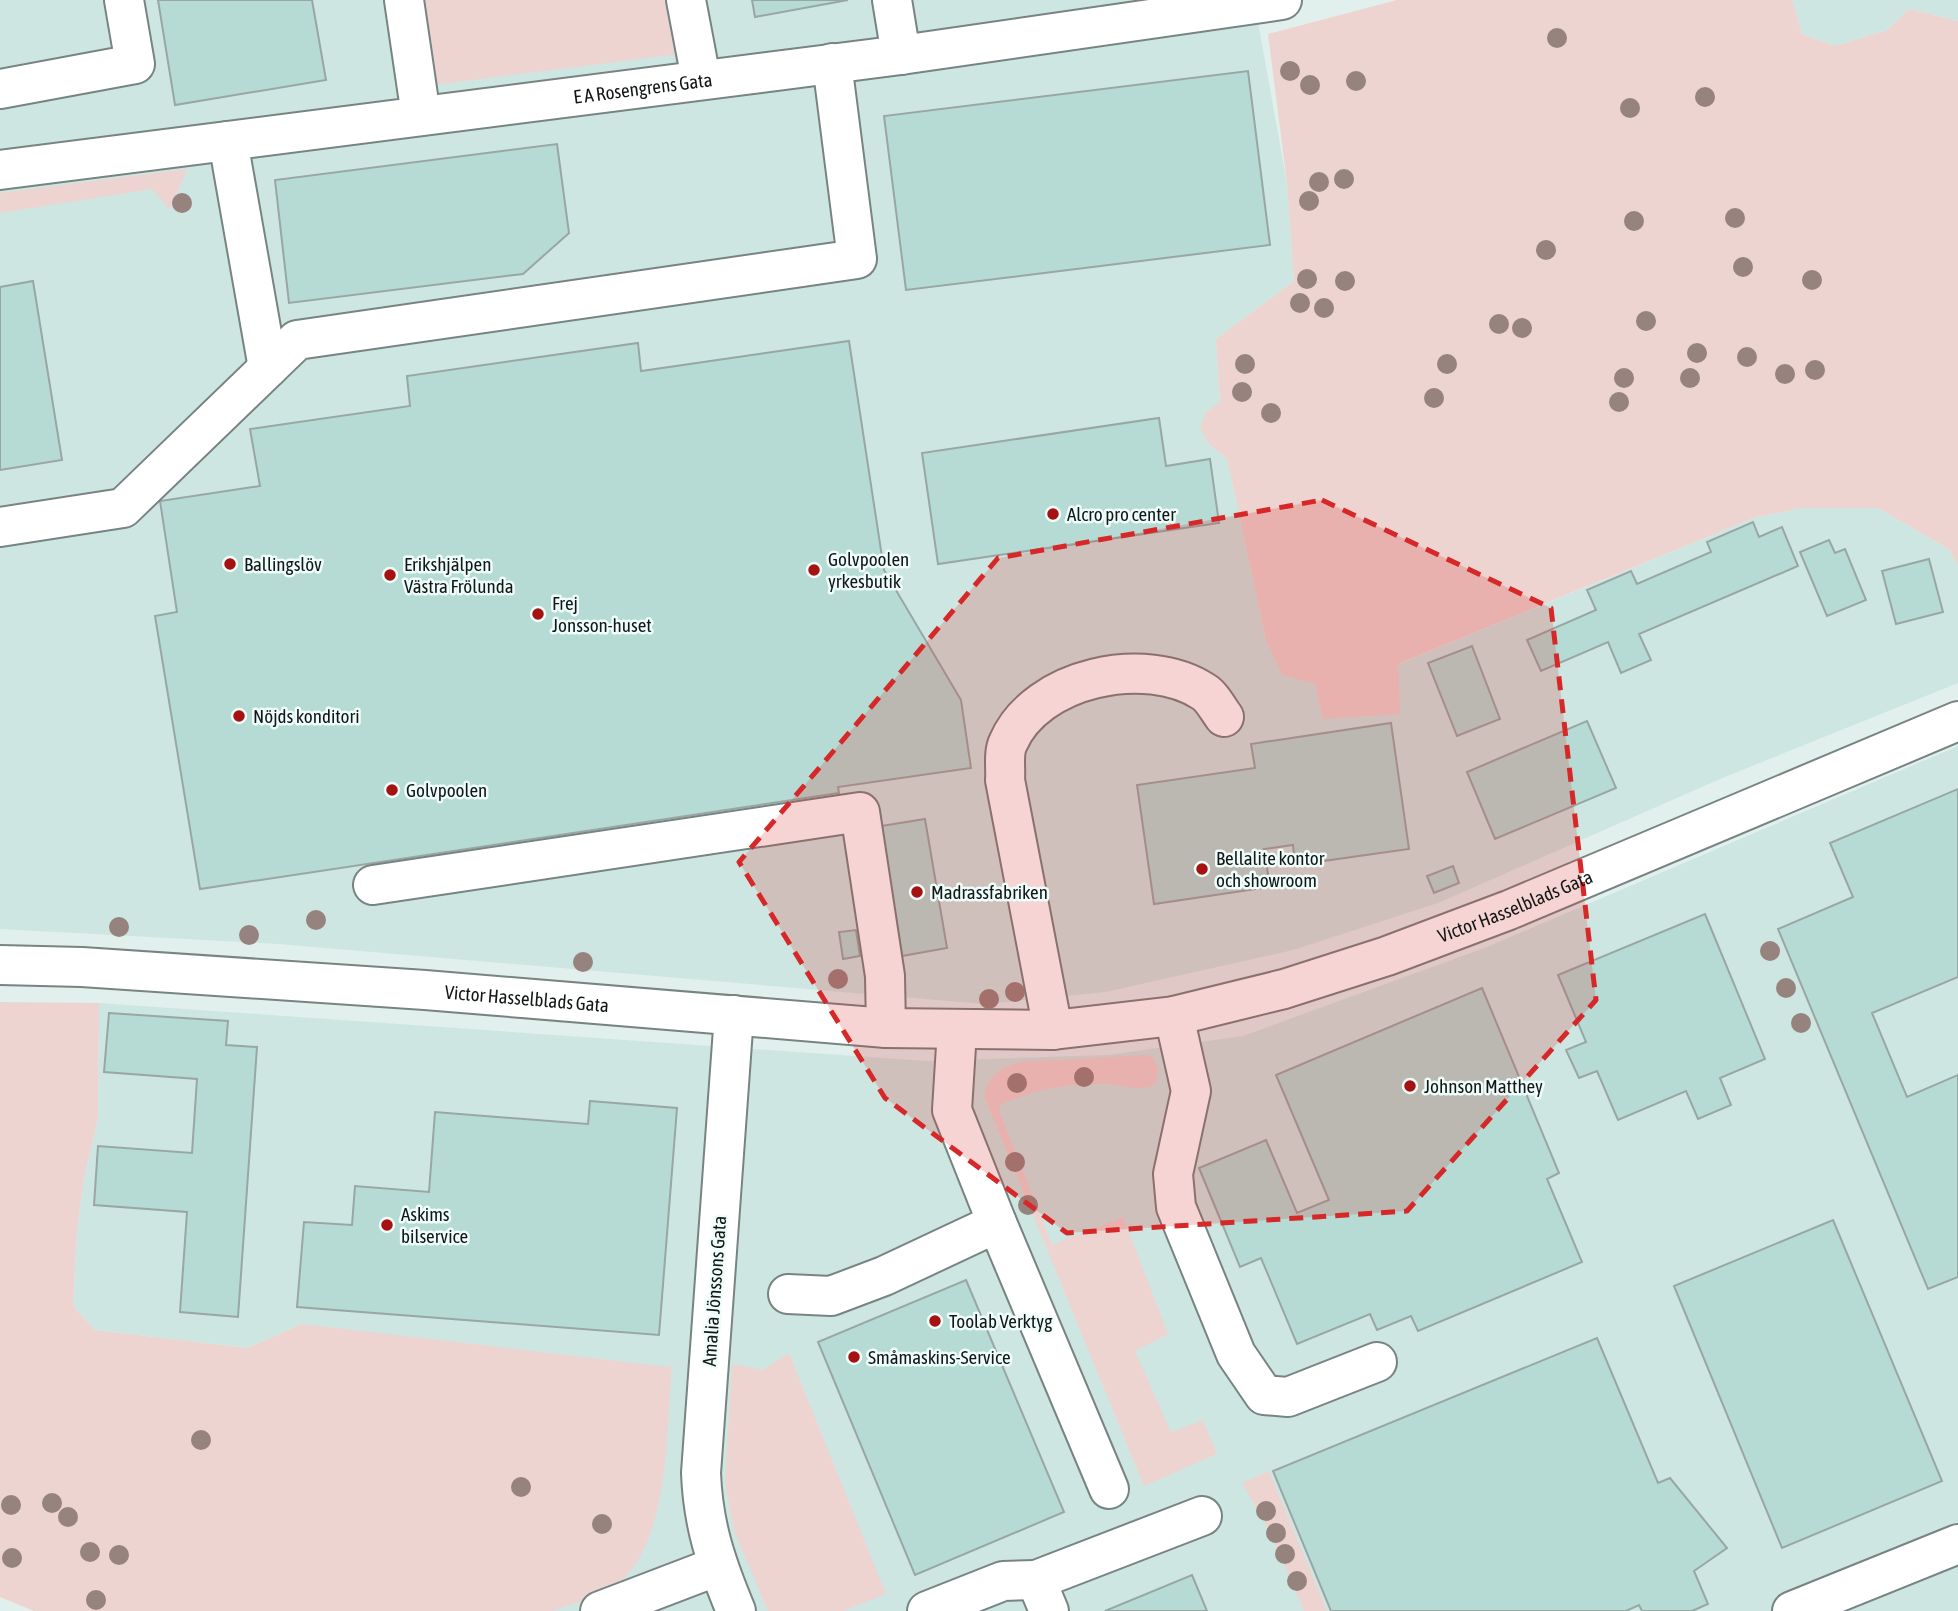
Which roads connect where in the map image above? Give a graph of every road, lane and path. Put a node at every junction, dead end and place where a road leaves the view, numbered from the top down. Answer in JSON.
{"nodes":[{"id":1,"x":124,"y":0,"type":"edge"},
{"id":2,"x":404,"y":0,"type":"edge"},
{"id":3,"x":686,"y":0,"type":"edge"},
{"id":4,"x":892,"y":0,"type":"edge"},
{"id":5,"x":1282,"y":0,"type":"edge"},
{"id":6,"x":901,"y":55,"type":"junction"},
{"id":7,"x":832,"y":63,"type":"junction"},
{"id":8,"x":701,"y":79,"type":"junction"},
{"id":9,"x":0,"y":89,"type":"edge"},
{"id":10,"x":421,"y":116,"type":"junction"},
{"id":11,"x":228,"y":141,"type":"junction"},
{"id":12,"x":0,"y":168,"type":"edge"},
{"id":13,"x":268,"y":368,"type":"junction"},
{"id":14,"x":0,"y":527,"type":"edge"},
{"id":15,"x":1224,"y":717,"type":"dead end"},
{"id":16,"x":1958,"y":721,"type":"edge"},
{"id":17,"x":373,"y":885,"type":"dead end"},
{"id":18,"x":0,"y":965,"type":"edge"},
{"id":19,"x":734,"y":1015,"type":"junction"},
{"id":20,"x":1174,"y":1016,"type":"junction"},
{"id":21,"x":886,"y":1028,"type":"junction"},
{"id":22,"x":957,"y":1030,"type":"junction"},
{"id":23,"x":1054,"y":1030,"type":"junction"},
{"id":24,"x":997,"y":1223,"type":"junction"},
{"id":25,"x":788,"y":1294,"type":"dead end"},
{"id":26,"x":1377,"y":1362,"type":"dead end"},
{"id":27,"x":1109,"y":1489,"type":"dead end"},
{"id":28,"x":1202,"y":1516,"type":"dead end"},
{"id":29,"x":1958,"y":1544,"type":"edge"},
{"id":30,"x":718,"y":1566,"type":"junction"},
{"id":31,"x":1042,"y":1595,"type":"edge"},
{"id":32,"x":600,"y":1611,"type":"edge"},
{"id":33,"x":736,"y":1611,"type":"edge"},
{"id":34,"x":927,"y":1611,"type":"edge"},
{"id":35,"x":1792,"y":1611,"type":"edge"}],
"edges":[{"from":1,"to":9,"type":"street"},
{"from":2,"to":10,"type":"street"},
{"from":3,"to":8,"type":"street"},
{"from":4,"to":6,"type":"street"},
{"from":5,"to":6,"type":"street","name":"E A Rosengrens Gata"},
{"from":6,"to":7,"type":"street","name":"E A Rosengrens Gata"},
{"from":7,"to":8,"type":"street","name":"E A Rosengrens Gata"},
{"from":7,"to":13,"type":"street"},
{"from":8,"to":10,"type":"street","name":"E A Rosengrens Gata"},
{"from":10,"to":11,"type":"street","name":"E A Rosengrens Gata"},
{"from":11,"to":12,"type":"street","name":"E A Rosengrens Gata"},
{"from":11,"to":13,"type":"street"},
{"from":13,"to":14,"type":"street"},
{"from":15,"to":23,"type":"street"},
{"from":16,"to":20,"type":"street","name":"Victor Hasselblads Gata"},
{"from":17,"to":21,"type":"street"},
{"from":18,"to":19,"type":"street","name":"Victor Hasselblads Gata"},
{"from":19,"to":21,"type":"street","name":"Victor Hasselblads Gata"},
{"from":19,"to":30,"type":"street","name":"Amalia Jönssons Gata"},
{"from":20,"to":23,"type":"street","name":"Victor Hasselblads Gata"},
{"from":20,"to":26,"type":"street"},
{"from":21,"to":22,"type":"street","name":"Victor Hasselblads Gata"},
{"from":22,"to":23,"type":"street","name":"Victor Hasselblads Gata"},
{"from":22,"to":24,"type":"street"},
{"from":24,"to":25,"type":"street"},
{"from":24,"to":27,"type":"street"},
{"from":28,"to":31,"type":"street"},
{"from":29,"to":35,"type":"street"},
{"from":30,"to":32,"type":"street"},
{"from":30,"to":33,"type":"street","name":"Amalia Jönssons Gata"},
{"from":31,"to":34,"type":"street"}]}
